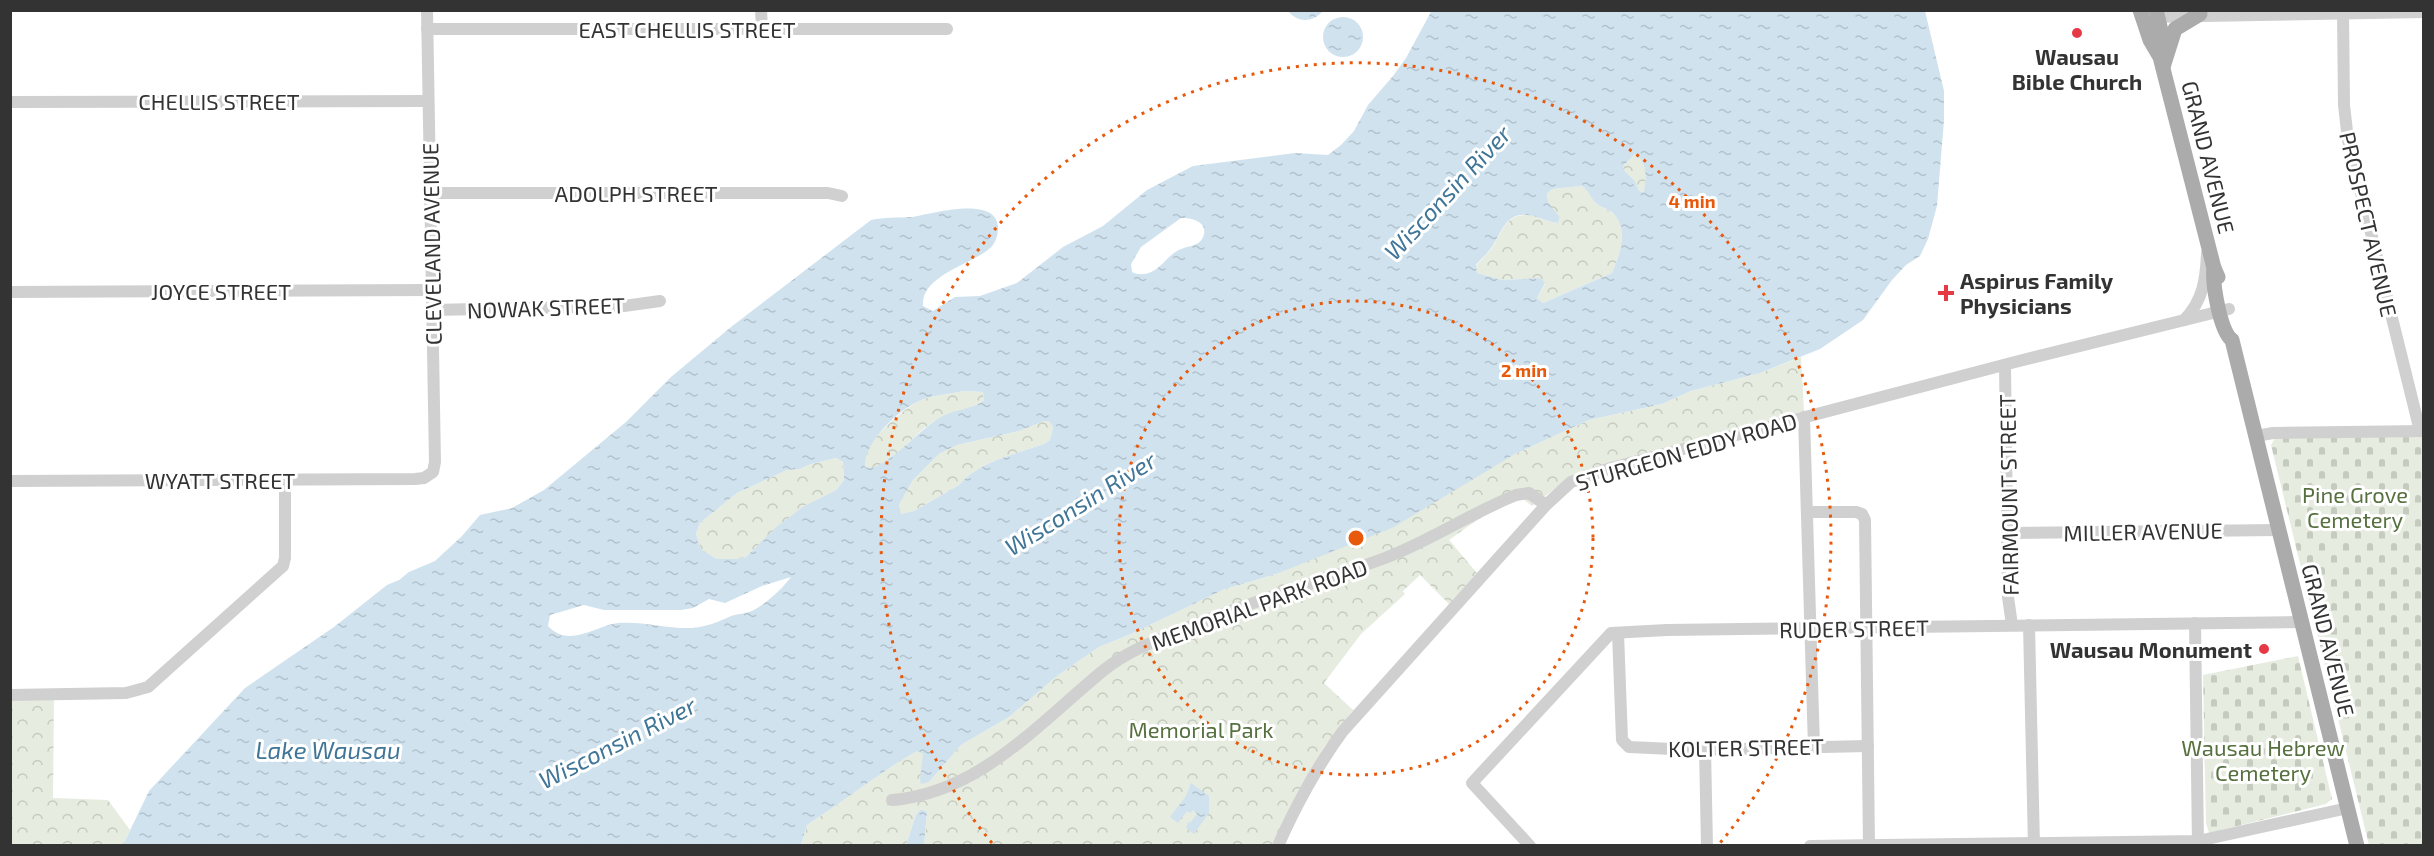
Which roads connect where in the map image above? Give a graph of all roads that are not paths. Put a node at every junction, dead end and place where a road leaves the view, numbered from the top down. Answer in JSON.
{"nodes":[{"id":1,"x":427,"y":10,"type":"edge"},
{"id":2,"x":761,"y":10,"type":"edge"},
{"id":3,"x":2194,"y":12,"type":"edge"},
{"id":4,"x":2294,"y":12,"type":"edge"},
{"id":5,"x":2424,"y":12,"type":"edge"},
{"id":6,"x":2343,"y":13,"type":"junction"},
{"id":7,"x":2149,"y":14,"type":"edge"},
{"id":8,"x":427,"y":29,"type":"junction"},
{"id":9,"x":762,"y":29,"type":"junction"},
{"id":10,"x":947,"y":29,"type":"dead end"},
{"id":11,"x":2161,"y":62,"type":"junction"},
{"id":12,"x":428,"y":101,"type":"junction"},
{"id":13,"x":10,"y":102,"type":"edge"},
{"id":14,"x":430,"y":193,"type":"junction"},
{"id":15,"x":842,"y":196,"type":"dead end"},
{"id":16,"x":2207,"y":241,"type":"junction"},
{"id":17,"x":431,"y":290,"type":"junction"},
{"id":18,"x":10,"y":292,"type":"edge"},
{"id":19,"x":660,"y":301,"type":"dead end"},
{"id":20,"x":432,"y":310,"type":"junction"},
{"id":21,"x":2224,"y":310,"type":"junction"},
{"id":22,"x":2183,"y":320,"type":"junction"},
{"id":23,"x":2005,"y":365,"type":"junction"},
{"id":24,"x":1804,"y":417,"type":"junction"},
{"id":25,"x":2422,"y":431,"type":"edge"},
{"id":26,"x":2256,"y":435,"type":"junction"},
{"id":27,"x":428,"y":476,"type":"joint"},
{"id":28,"x":285,"y":480,"type":"junction"},
{"id":29,"x":10,"y":481,"type":"edge"},
{"id":30,"x":1546,"y":505,"type":"junction"},
{"id":31,"x":1807,"y":512,"type":"junction"},
{"id":32,"x":2279,"y":530,"type":"junction"},
{"id":33,"x":2008,"y":533,"type":"junction"},
{"id":34,"x":2302,"y":622,"type":"junction"},
{"id":35,"x":2195,"y":623,"type":"junction"},
{"id":36,"x":2029,"y":625,"type":"junction"},
{"id":37,"x":2012,"y":626,"type":"junction"},
{"id":38,"x":1868,"y":627,"type":"junction"},
{"id":39,"x":1810,"y":628,"type":"junction"},
{"id":40,"x":1618,"y":633,"type":"junction"},
{"id":41,"x":10,"y":695,"type":"edge"},
{"id":42,"x":1868,"y":746,"type":"junction"},
{"id":43,"x":1814,"y":747,"type":"junction"},
{"id":44,"x":1706,"y":749,"type":"junction"},
{"id":45,"x":892,"y":800,"type":"dead end"},
{"id":46,"x":2348,"y":808,"type":"junction"},
{"id":47,"x":2198,"y":843,"type":"edge"},
{"id":48,"x":2034,"y":844,"type":"edge"},
{"id":49,"x":1869,"y":845,"type":"edge"},
{"id":50,"x":1278,"y":846,"type":"edge"},
{"id":51,"x":1530,"y":846,"type":"edge"},
{"id":52,"x":1707,"y":846,"type":"edge"},
{"id":53,"x":1810,"y":846,"type":"edge"},
{"id":54,"x":2357,"y":846,"type":"edge"}],
"edges":[{"from":1,"to":8,"type":"street","name":"CLEVELAND AVENUE"},
{"from":2,"to":9,"type":"street"},
{"from":3,"to":4,"type":"street"},
{"from":3,"to":7,"type":"street"},
{"from":3,"to":11,"type":"main road"},
{"from":4,"to":6,"type":"street"},
{"from":5,"to":6,"type":"street"},
{"from":6,"to":25,"type":"street","name":"PROSPECT AVENUE"},
{"from":7,"to":11,"type":"main road","name":"GRAND AVENUE"},
{"from":8,"to":9,"type":"street","name":"EAST CHELLIS STREET"},
{"from":8,"to":12,"type":"street","name":"CLEVELAND AVENUE"},
{"from":9,"to":10,"type":"street","name":"EAST CHELLIS STREET"},
{"from":11,"to":16,"type":"main road","name":"GRAND AVENUE"},
{"from":12,"to":13,"type":"street","name":"CHELLIS STREET"},
{"from":12,"to":14,"type":"street","name":"CLEVELAND AVENUE"},
{"from":14,"to":15,"type":"street","name":"ADOLPH STREET"},
{"from":14,"to":17,"type":"street","name":"CLEVELAND AVENUE"},
{"from":16,"to":21,"type":"main road","name":"GRAND AVENUE"},
{"from":16,"to":22,"type":"street"},
{"from":17,"to":18,"type":"street","name":"JOYCE STREET"},
{"from":17,"to":20,"type":"street","name":"CLEVELAND AVENUE"},
{"from":19,"to":20,"type":"street","name":"NOWAK STREET"},
{"from":20,"to":27,"type":"street","name":"CLEVELAND AVENUE"},
{"from":21,"to":22,"type":"street","name":"STURGEON EDDY ROAD"},
{"from":21,"to":26,"type":"main road","name":"GRAND AVENUE"},
{"from":22,"to":23,"type":"street","name":"STURGEON EDDY ROAD"},
{"from":23,"to":24,"type":"street","name":"STURGEON EDDY ROAD"},
{"from":23,"to":33,"type":"street","name":"FAIRMOUNT STREET"},
{"from":24,"to":30,"type":"street","name":"STURGEON EDDY ROAD"},
{"from":24,"to":31,"type":"street"},
{"from":25,"to":26,"type":"street"},
{"from":26,"to":32,"type":"main road","name":"GRAND AVENUE"},
{"from":27,"to":28,"type":"street","name":"WYATT STREET"},
{"from":28,"to":29,"type":"street","name":"WYATT STREET"},
{"from":28,"to":41,"type":"street"},
{"from":30,"to":45,"type":"street","name":"MEMORIAL PARK ROAD"},
{"from":30,"to":50,"type":"street","name":"STURGEON EDDY ROAD"},
{"from":31,"to":38,"type":"street"},
{"from":31,"to":39,"type":"street"},
{"from":32,"to":33,"type":"street","name":"MILLER AVENUE"},
{"from":32,"to":34,"type":"main road","name":"GRAND AVENUE"},
{"from":33,"to":37,"type":"street","name":"FAIRMOUNT STREET"},
{"from":34,"to":35,"type":"street","name":"RUDER STREET"},
{"from":34,"to":46,"type":"main road","name":"GRAND AVENUE"},
{"from":35,"to":36,"type":"street","name":"RUDER STREET"},
{"from":35,"to":47,"type":"street"},
{"from":36,"to":37,"type":"street","name":"RUDER STREET"},
{"from":36,"to":48,"type":"street","name":"FAIRMOUNT STREET"},
{"from":37,"to":38,"type":"street","name":"RUDER STREET"},
{"from":38,"to":39,"type":"street","name":"RUDER STREET"},
{"from":38,"to":42,"type":"street"},
{"from":39,"to":40,"type":"street","name":"RUDER STREET"},
{"from":39,"to":43,"type":"street"},
{"from":40,"to":44,"type":"street","name":"KOLTER STREET"},
{"from":40,"to":51,"type":"street"},
{"from":42,"to":43,"type":"street","name":"KOLTER STREET"},
{"from":42,"to":49,"type":"street"},
{"from":43,"to":44,"type":"street","name":"KOLTER STREET"},
{"from":44,"to":52,"type":"street"},
{"from":46,"to":47,"type":"street"},
{"from":46,"to":54,"type":"main road","name":"GRAND AVENUE"},
{"from":47,"to":48,"type":"street"},
{"from":48,"to":49,"type":"street"},
{"from":49,"to":53,"type":"street"}]}
